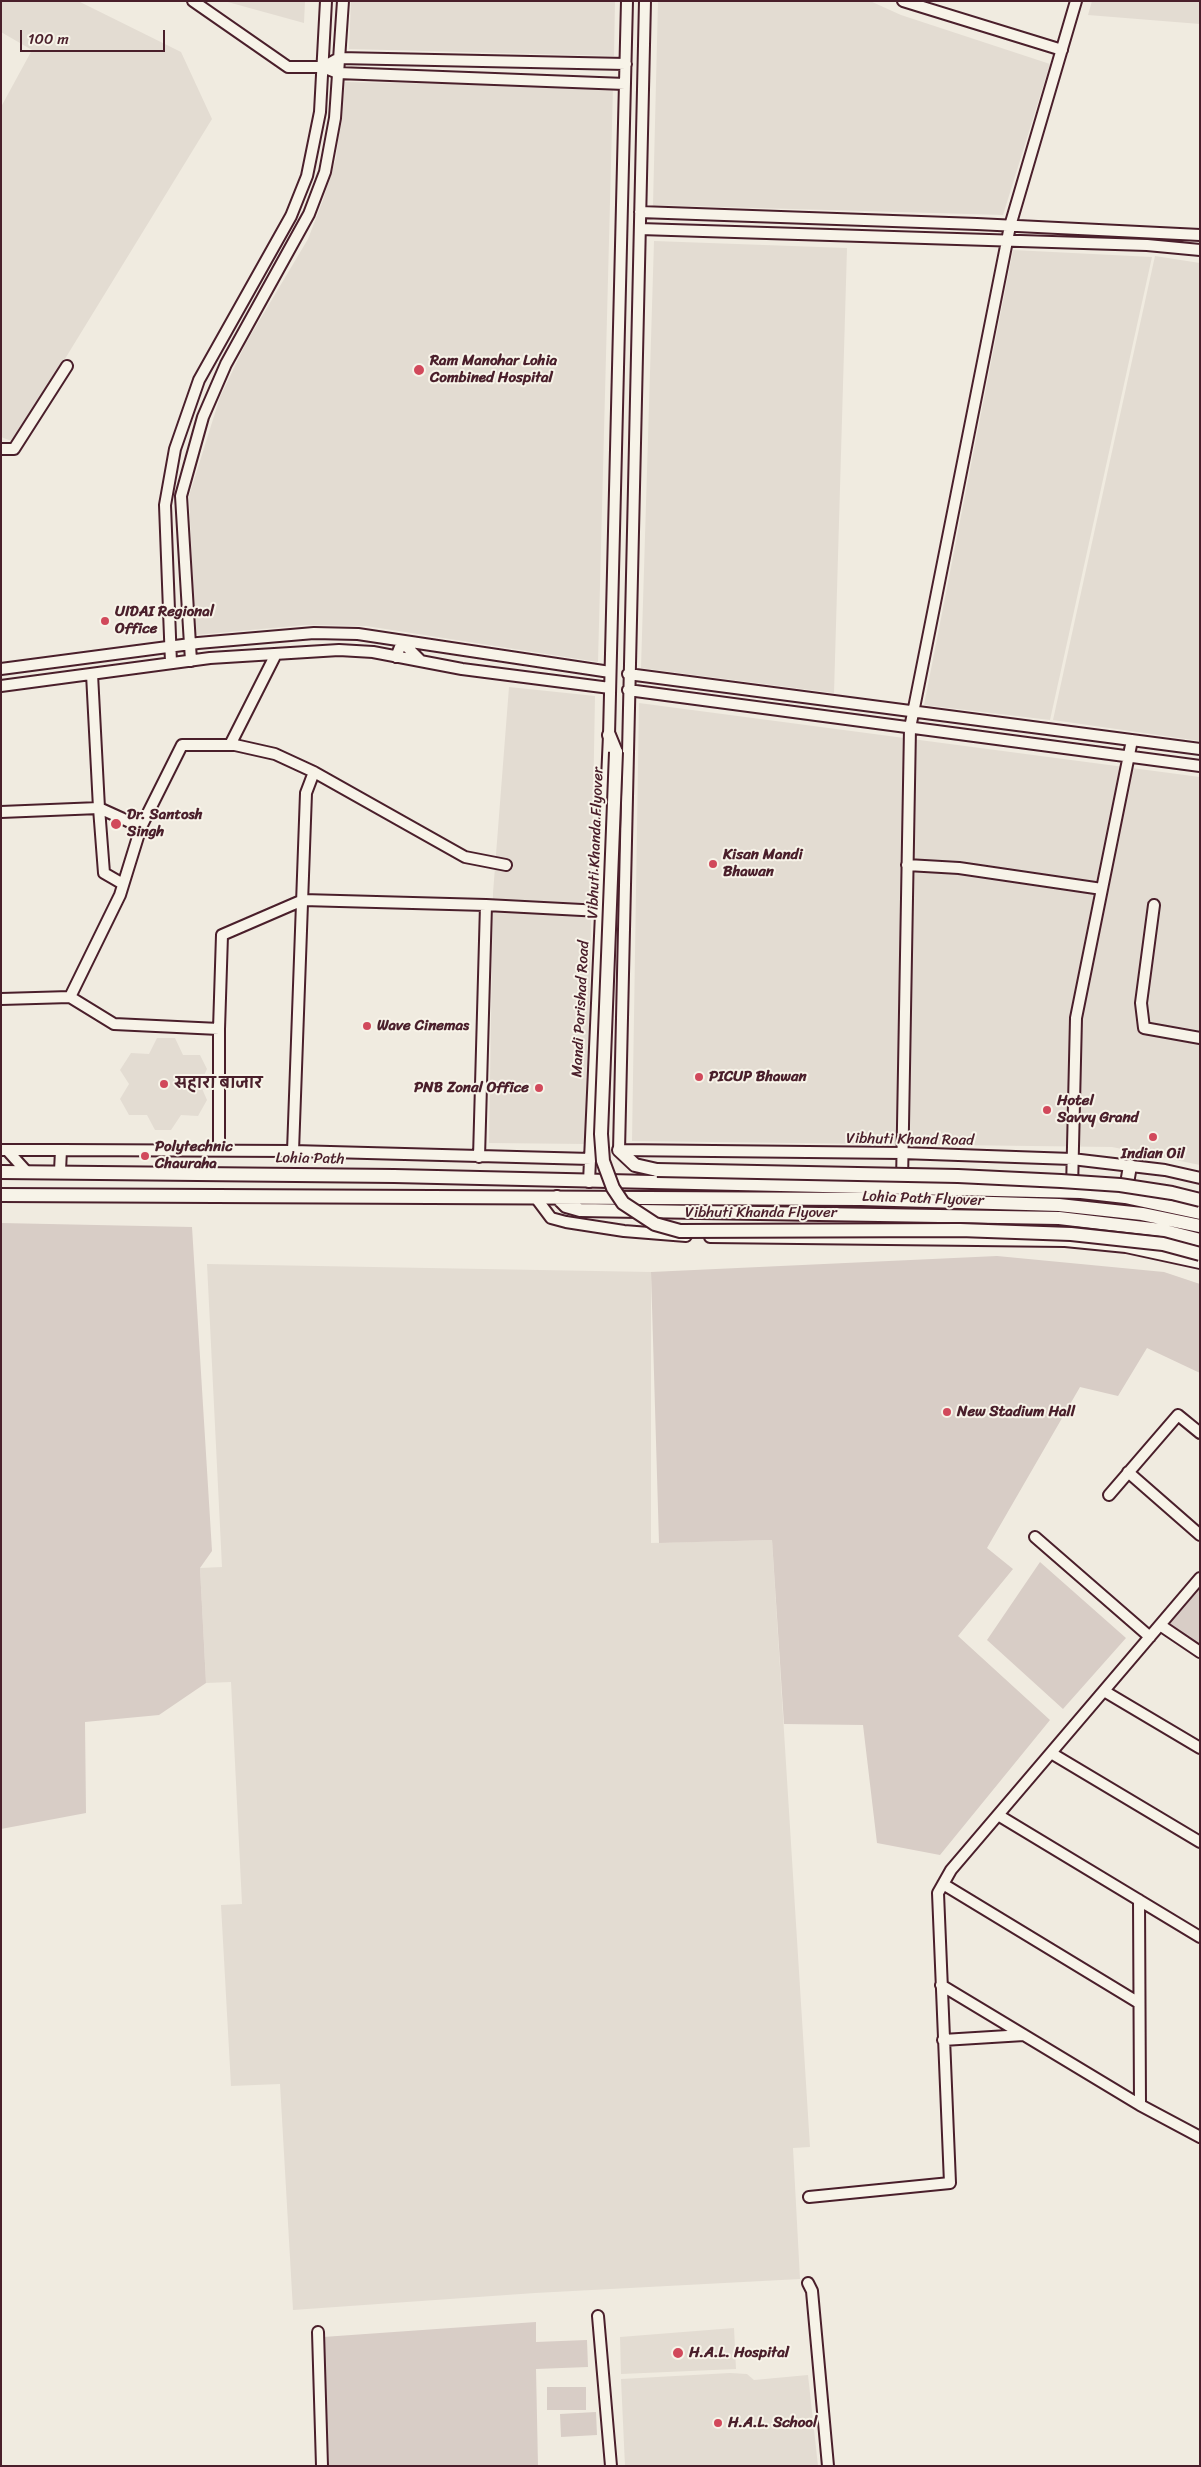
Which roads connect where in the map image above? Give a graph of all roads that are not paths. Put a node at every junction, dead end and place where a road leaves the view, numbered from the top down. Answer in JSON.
{"nodes":[{"id":1,"x":193,"y":1,"type":"edge"},
{"id":2,"x":326,"y":1,"type":"edge"},
{"id":3,"x":343,"y":1,"type":"edge"},
{"id":4,"x":627,"y":1,"type":"edge"},
{"id":5,"x":645,"y":1,"type":"edge"},
{"id":6,"x":903,"y":1,"type":"edge"},
{"id":7,"x":1076,"y":1,"type":"edge"},
{"id":8,"x":1062,"y":50,"type":"junction"},
{"id":9,"x":339,"y":58,"type":"junction"},
{"id":10,"x":626,"y":64,"type":"junction"},
{"id":11,"x":322,"y":67,"type":"junction"},
{"id":12,"x":338,"y":74,"type":"junction"},
{"id":13,"x":625,"y":84,"type":"junction"},
{"id":14,"x":640,"y":212,"type":"junction"},
{"id":15,"x":1010,"y":226,"type":"junction"},
{"id":16,"x":640,"y":229,"type":"junction"},
{"id":17,"x":1200,"y":235,"type":"edge"},
{"id":18,"x":1006,"y":242,"type":"junction"},
{"id":19,"x":1200,"y":250,"type":"edge"},
{"id":20,"x":67,"y":366,"type":"dead end"},
{"id":21,"x":1,"y":449,"type":"edge"},
{"id":22,"x":167,"y":566,"type":"junction"},
{"id":23,"x":185,"y":566,"type":"junction"},
{"id":24,"x":402,"y":642,"type":"junction"},
{"id":25,"x":190,"y":644,"type":"junction"},
{"id":26,"x":170,"y":647,"type":"junction"},
{"id":27,"x":276,"y":654,"type":"junction"},
{"id":28,"x":396,"y":656,"type":"junction"},
{"id":29,"x":191,"y":661,"type":"junction"},
{"id":30,"x":421,"y":661,"type":"junction"},
{"id":31,"x":171,"y":664,"type":"junction"},
{"id":32,"x":1,"y":670,"type":"edge"},
{"id":33,"x":610,"y":672,"type":"junction"},
{"id":34,"x":92,"y":674,"type":"junction"},
{"id":35,"x":628,"y":674,"type":"junction"},
{"id":36,"x":1,"y":686,"type":"edge"},
{"id":37,"x":610,"y":688,"type":"junction"},
{"id":38,"x":628,"y":690,"type":"junction"},
{"id":39,"x":913,"y":711,"type":"junction"},
{"id":40,"x":910,"y":728,"type":"junction"},
{"id":41,"x":1071,"y":732,"type":"junction"},
{"id":42,"x":609,"y":735,"type":"junction"},
{"id":43,"x":1132,"y":740,"type":"junction"},
{"id":44,"x":230,"y":745,"type":"junction"},
{"id":45,"x":1048,"y":746,"type":"junction"},
{"id":46,"x":1200,"y":749,"type":"edge"},
{"id":47,"x":1129,"y":757,"type":"junction"},
{"id":48,"x":1200,"y":766,"type":"edge"},
{"id":49,"x":314,"y":772,"type":"junction"},
{"id":50,"x":99,"y":808,"type":"junction"},
{"id":51,"x":1,"y":812,"type":"edge"},
{"id":52,"x":141,"y":827,"type":"junction"},
{"id":53,"x":506,"y":865,"type":"dead end"},
{"id":54,"x":907,"y":865,"type":"junction"},
{"id":55,"x":123,"y":884,"type":"junction"},
{"id":56,"x":1102,"y":890,"type":"junction"},
{"id":57,"x":303,"y":900,"type":"junction"},
{"id":58,"x":486,"y":905,"type":"junction"},
{"id":59,"x":1154,"y":905,"type":"dead end"},
{"id":60,"x":600,"y":911,"type":"junction"},
{"id":61,"x":70,"y":997,"type":"junction"},
{"id":62,"x":1,"y":999,"type":"edge"},
{"id":63,"x":218,"y":1029,"type":"junction"},
{"id":64,"x":1200,"y":1038,"type":"edge"},
{"id":65,"x":592,"y":1102,"type":"junction"},
{"id":66,"x":619,"y":1103,"type":"junction"},
{"id":67,"x":4,"y":1150,"type":"edge"},
{"id":68,"x":26,"y":1150,"type":"junction"},
{"id":69,"x":60,"y":1150,"type":"junction"},
{"id":70,"x":218,"y":1150,"type":"junction"},
{"id":71,"x":618,"y":1150,"type":"junction"},
{"id":72,"x":293,"y":1151,"type":"junction"},
{"id":73,"x":902,"y":1153,"type":"junction"},
{"id":74,"x":479,"y":1157,"type":"junction"},
{"id":75,"x":591,"y":1159,"type":"junction"},
{"id":76,"x":1072,"y":1159,"type":"junction"},
{"id":77,"x":1130,"y":1166,"type":"junction"},
{"id":78,"x":26,"y":1171,"type":"junction"},
{"id":79,"x":60,"y":1171,"type":"junction"},
{"id":80,"x":1,"y":1172,"type":"edge"},
{"id":81,"x":1200,"y":1178,"type":"edge"},
{"id":82,"x":589,"y":1182,"type":"junction"},
{"id":83,"x":619,"y":1182,"type":"joint"},
{"id":84,"x":902,"y":1188,"type":"junction"},
{"id":85,"x":1072,"y":1192,"type":"junction"},
{"id":86,"x":1,"y":1195,"type":"edge"},
{"id":87,"x":557,"y":1197,"type":"junction"},
{"id":88,"x":1124,"y":1197,"type":"junction"},
{"id":89,"x":536,"y":1198,"type":"junction"},
{"id":90,"x":1200,"y":1200,"type":"edge"},
{"id":91,"x":1200,"y":1213,"type":"edge"},
{"id":92,"x":1200,"y":1226,"type":"edge"},
{"id":93,"x":1200,"y":1240,"type":"edge"},
{"id":94,"x":1200,"y":1254,"type":"edge"},
{"id":95,"x":1200,"y":1262,"type":"edge"},
{"id":96,"x":1200,"y":1433,"type":"edge"},
{"id":97,"x":1128,"y":1472,"type":"junction"},
{"id":98,"x":1109,"y":1495,"type":"dead end"},
{"id":99,"x":1200,"y":1535,"type":"edge"},
{"id":100,"x":1035,"y":1537,"type":"dead end"},
{"id":101,"x":1200,"y":1578,"type":"edge"},
{"id":102,"x":1160,"y":1625,"type":"junction"},
{"id":103,"x":1150,"y":1637,"type":"junction"},
{"id":104,"x":1200,"y":1652,"type":"edge"},
{"id":105,"x":1104,"y":1691,"type":"junction"},
{"id":106,"x":1200,"y":1748,"type":"edge"},
{"id":107,"x":1051,"y":1753,"type":"junction"},
{"id":108,"x":998,"y":1815,"type":"junction"},
{"id":109,"x":1200,"y":1842,"type":"edge"},
{"id":110,"x":943,"y":1884,"type":"junction"},
{"id":111,"x":1139,"y":1900,"type":"junction"},
{"id":112,"x":1200,"y":1937,"type":"edge"},
{"id":113,"x":941,"y":1985,"type":"junction"},
{"id":114,"x":1140,"y":2004,"type":"junction"},
{"id":115,"x":1024,"y":2035,"type":"junction"},
{"id":116,"x":944,"y":2040,"type":"junction"},
{"id":117,"x":1140,"y":2105,"type":"junction"},
{"id":118,"x":1200,"y":2137,"type":"edge"},
{"id":119,"x":809,"y":2197,"type":"dead end"},
{"id":120,"x":808,"y":2283,"type":"dead end"},
{"id":121,"x":598,"y":2316,"type":"dead end"},
{"id":122,"x":318,"y":2332,"type":"dead end"},
{"id":123,"x":322,"y":2466,"type":"edge"},
{"id":124,"x":611,"y":2466,"type":"edge"},
{"id":125,"x":828,"y":2466,"type":"edge"}],
"edges":[{"from":1,"to":11,"type":"street"},
{"from":2,"to":11,"type":"street"},
{"from":3,"to":9,"type":"street"},
{"from":4,"to":10,"type":"street","name":"Mandi Parishad Road"},
{"from":5,"to":14,"type":"street"},
{"from":6,"to":8,"type":"street"},
{"from":7,"to":8,"type":"street"},
{"from":8,"to":15,"type":"street"},
{"from":9,"to":10,"type":"street"},
{"from":9,"to":11,"type":"street"},
{"from":9,"to":12,"type":"street"},
{"from":10,"to":13,"type":"street","name":"Mandi Parishad Road"},
{"from":11,"to":12,"type":"street"},
{"from":11,"to":22,"type":"street"},
{"from":12,"to":13,"type":"street"},
{"from":12,"to":23,"type":"street"},
{"from":13,"to":33,"type":"street","name":"Mandi Parishad Road"},
{"from":14,"to":15,"type":"street"},
{"from":14,"to":16,"type":"street"},
{"from":15,"to":17,"type":"street"},
{"from":15,"to":18,"type":"street"},
{"from":16,"to":18,"type":"street"},
{"from":16,"to":35,"type":"street"},
{"from":18,"to":19,"type":"street"},
{"from":18,"to":39,"type":"street"},
{"from":20,"to":21,"type":"street"},
{"from":22,"to":23,"type":"street"},
{"from":22,"to":26,"type":"street"},
{"from":23,"to":25,"type":"street"},
{"from":24,"to":25,"type":"street"},
{"from":24,"to":28,"type":"street"},
{"from":24,"to":30,"type":"street"},
{"from":24,"to":33,"type":"street"},
{"from":25,"to":26,"type":"street"},
{"from":25,"to":29,"type":"street"},
{"from":26,"to":31,"type":"street"},
{"from":26,"to":32,"type":"street"},
{"from":27,"to":28,"type":"street"},
{"from":27,"to":29,"type":"street"},
{"from":27,"to":44,"type":"street"},
{"from":28,"to":30,"type":"street"},
{"from":29,"to":31,"type":"street"},
{"from":30,"to":37,"type":"street"},
{"from":31,"to":34,"type":"street"},
{"from":33,"to":37,"type":"street","name":"Mandi Parishad Road"},
{"from":34,"to":36,"type":"street"},
{"from":34,"to":50,"type":"street"},
{"from":35,"to":38,"type":"street"},
{"from":35,"to":39,"type":"street"},
{"from":37,"to":42,"type":"street","name":"Mandi Parishad Road"},
{"from":38,"to":40,"type":"street"},
{"from":38,"to":66,"type":"street"},
{"from":39,"to":40,"type":"street"},
{"from":39,"to":41,"type":"street"},
{"from":40,"to":45,"type":"street"},
{"from":40,"to":54,"type":"street"},
{"from":41,"to":43,"type":"street"},
{"from":41,"to":45,"type":"street"},
{"from":42,"to":60,"type":"street","name":"Mandi Parishad Road"},
{"from":42,"to":94,"type":"main road","name":"Vibhuti Khanda Flyover","bridge":true},
{"from":43,"to":46,"type":"street"},
{"from":43,"to":47,"type":"street"},
{"from":44,"to":49,"type":"street"},
{"from":44,"to":52,"type":"street"},
{"from":45,"to":47,"type":"street"},
{"from":47,"to":48,"type":"street"},
{"from":47,"to":56,"type":"street"},
{"from":49,"to":53,"type":"street"},
{"from":49,"to":57,"type":"street"},
{"from":50,"to":51,"type":"street"},
{"from":50,"to":52,"type":"street"},
{"from":50,"to":55,"type":"street"},
{"from":52,"to":55,"type":"street"},
{"from":54,"to":56,"type":"street"},
{"from":54,"to":73,"type":"street"},
{"from":55,"to":61,"type":"street"},
{"from":56,"to":76,"type":"street"},
{"from":57,"to":58,"type":"street"},
{"from":57,"to":63,"type":"street"},
{"from":57,"to":72,"type":"street"},
{"from":58,"to":60,"type":"street"},
{"from":58,"to":74,"type":"street"},
{"from":59,"to":64,"type":"street"},
{"from":60,"to":65,"type":"street","name":"Mandi Parishad Road"},
{"from":61,"to":62,"type":"street"},
{"from":61,"to":63,"type":"street"},
{"from":63,"to":70,"type":"street"},
{"from":65,"to":66,"type":"street"},
{"from":65,"to":75,"type":"street","name":"Mandi Parishad Road"},
{"from":66,"to":71,"type":"street"},
{"from":67,"to":68,"type":"street"},
{"from":67,"to":78,"type":"street"},
{"from":68,"to":69,"type":"street"},
{"from":68,"to":78,"type":"street"},
{"from":69,"to":70,"type":"street"},
{"from":69,"to":79,"type":"street"},
{"from":70,"to":72,"type":"street"},
{"from":71,"to":73,"type":"street","name":"Vibhuti Khand Road"},
{"from":71,"to":90,"type":"main road","name":"Lohia Path Flyover","bridge":true},
{"from":72,"to":74,"type":"street"},
{"from":73,"to":76,"type":"street","name":"Vibhuti Khand Road"},
{"from":73,"to":84,"type":"street"},
{"from":74,"to":75,"type":"street"},
{"from":75,"to":82,"type":"street","name":"Mandi Parishad Road"},
{"from":76,"to":77,"type":"street","name":"Vibhuti Khand Road"},
{"from":76,"to":85,"type":"street"},
{"from":77,"to":81,"type":"street","name":"Vibhuti Khand Road"},
{"from":77,"to":88,"type":"main road"},
{"from":78,"to":79,"type":"main road","name":"Lohia Path"},
{"from":78,"to":80,"type":"main road","name":"Lohia Path"},
{"from":79,"to":82,"type":"main road","name":"Lohia Path"},
{"from":82,"to":83,"type":"main road","name":"Lohia Path"},
{"from":83,"to":84,"type":"main road","name":"Lohia Path Flyover"},
{"from":84,"to":85,"type":"main road","name":"Lohia Path Flyover"},
{"from":85,"to":88,"type":"main road","name":"Lohia Path Flyover"},
{"from":86,"to":89,"type":"main road","name":"Lohia Path Flyover"},
{"from":87,"to":89,"type":"main road","name":"Lohia Path Flyover"},
{"from":87,"to":92,"type":"main road","name":"Lohia Path Flyover"},
{"from":87,"to":93,"type":"main road","name":"Lohia Path Flyover"},
{"from":88,"to":91,"type":"main road","name":"Lohia Path Flyover"},
{"from":89,"to":95,"type":"street"},
{"from":96,"to":97,"type":"street"},
{"from":97,"to":98,"type":"street"},
{"from":97,"to":99,"type":"street"},
{"from":100,"to":103,"type":"street"},
{"from":101,"to":102,"type":"street"},
{"from":102,"to":103,"type":"street"},
{"from":102,"to":104,"type":"street"},
{"from":103,"to":105,"type":"street"},
{"from":105,"to":106,"type":"street"},
{"from":105,"to":107,"type":"street"},
{"from":107,"to":108,"type":"street"},
{"from":107,"to":109,"type":"street"},
{"from":108,"to":110,"type":"street"},
{"from":108,"to":111,"type":"street"},
{"from":110,"to":113,"type":"street"},
{"from":110,"to":114,"type":"street"},
{"from":111,"to":112,"type":"street"},
{"from":111,"to":114,"type":"street"},
{"from":113,"to":115,"type":"street"},
{"from":113,"to":116,"type":"street"},
{"from":114,"to":117,"type":"street"},
{"from":115,"to":116,"type":"street"},
{"from":115,"to":117,"type":"street"},
{"from":116,"to":119,"type":"street"},
{"from":117,"to":118,"type":"street"},
{"from":120,"to":125,"type":"street"},
{"from":121,"to":124,"type":"street"},
{"from":122,"to":123,"type":"street"}]}
